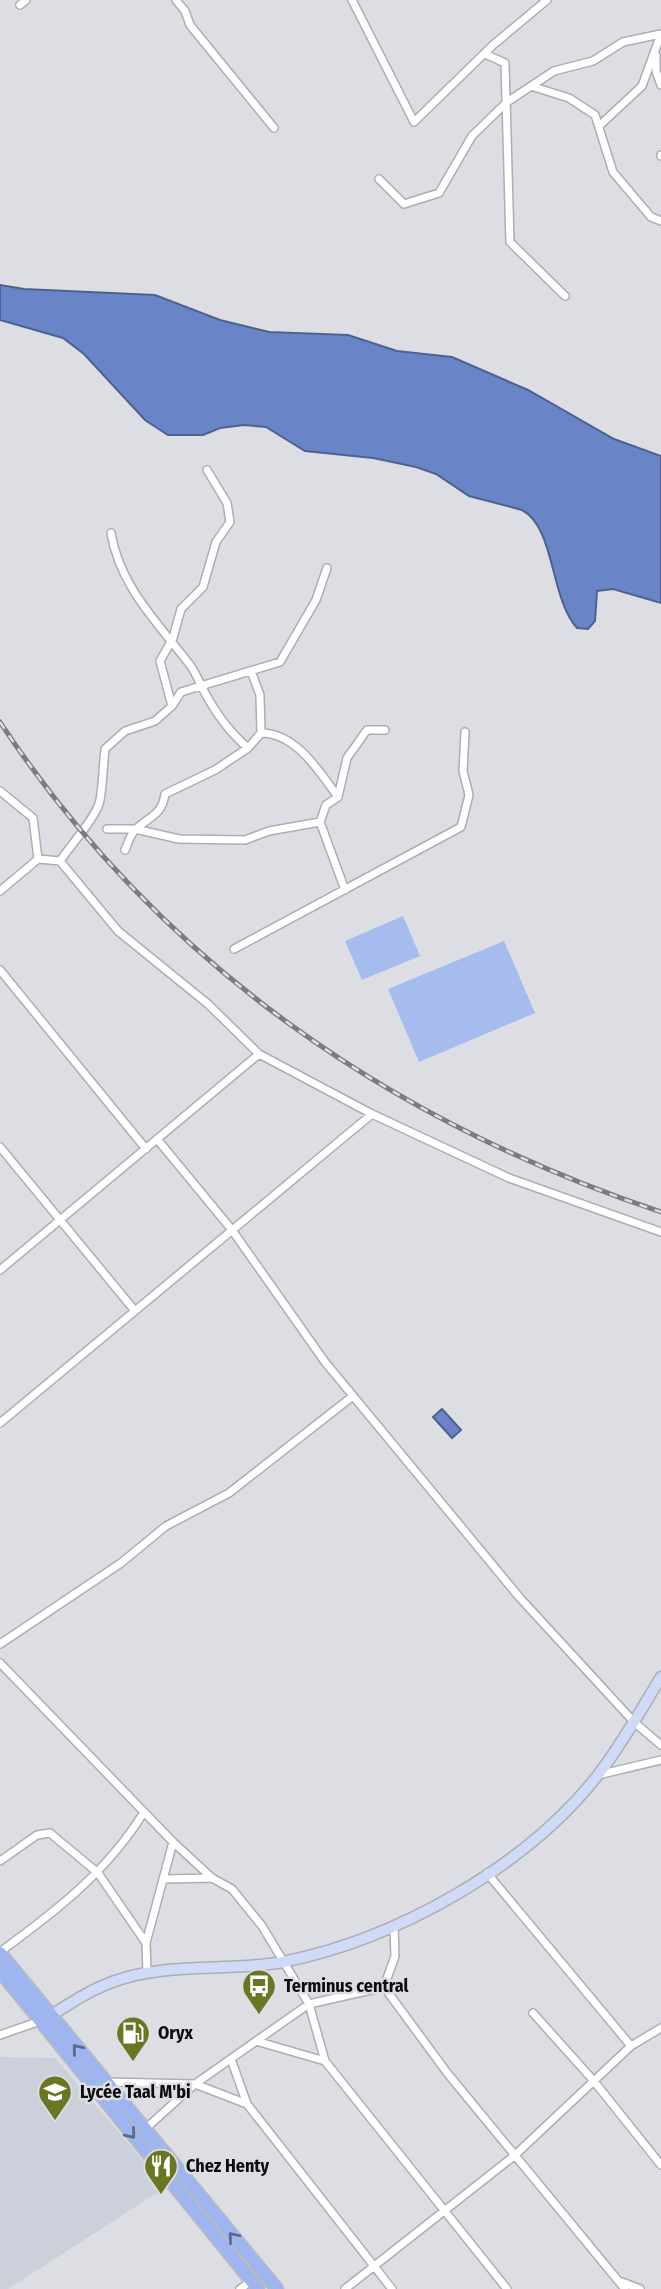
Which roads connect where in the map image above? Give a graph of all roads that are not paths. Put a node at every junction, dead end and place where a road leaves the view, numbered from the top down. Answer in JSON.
{"nodes":[{"id":1,"x":176,"y":0,"type":"edge"},
{"id":2,"x":352,"y":0,"type":"edge"},
{"id":3,"x":547,"y":0,"type":"edge"},
{"id":4,"x":661,"y":34,"type":"edge"},
{"id":5,"x":485,"y":54,"type":"junction"},
{"id":6,"x":661,"y":85,"type":"edge"},
{"id":7,"x":531,"y":86,"type":"junction"},
{"id":8,"x":506,"y":102,"type":"junction"},
{"id":9,"x":599,"y":127,"type":"junction"},
{"id":10,"x":274,"y":128,"type":"dead end"},
{"id":11,"x":379,"y":179,"type":"dead end"},
{"id":12,"x":661,"y":221,"type":"edge"},
{"id":13,"x":565,"y":296,"type":"dead end"},
{"id":14,"x":207,"y":470,"type":"dead end"},
{"id":15,"x":111,"y":533,"type":"dead end"},
{"id":16,"x":327,"y":568,"type":"dead end"},
{"id":17,"x":170,"y":643,"type":"junction"},
{"id":18,"x":251,"y":671,"type":"junction"},
{"id":19,"x":202,"y":688,"type":"junction"},
{"id":20,"x":172,"y":706,"type":"junction"},
{"id":21,"x":384,"y":730,"type":"dead end"},
{"id":22,"x":465,"y":732,"type":"dead end"},
{"id":23,"x":261,"y":733,"type":"junction"},
{"id":24,"x":248,"y":748,"type":"junction"},
{"id":25,"x":0,"y":791,"type":"edge"},
{"id":26,"x":338,"y":797,"type":"junction"},
{"id":27,"x":320,"y":822,"type":"junction"},
{"id":28,"x":107,"y":829,"type":"dead end"},
{"id":29,"x":135,"y":829,"type":"junction"},
{"id":30,"x":125,"y":849,"type":"dead end"},
{"id":31,"x":38,"y":859,"type":"junction"},
{"id":32,"x":60,"y":861,"type":"junction"},
{"id":33,"x":345,"y":890,"type":"junction"},
{"id":34,"x":0,"y":891,"type":"edge"},
{"id":35,"x":234,"y":949,"type":"dead end"},
{"id":36,"x":0,"y":970,"type":"edge"},
{"id":37,"x":258,"y":1054,"type":"junction"},
{"id":38,"x":372,"y":1114,"type":"junction"},
{"id":39,"x":157,"y":1139,"type":"junction"},
{"id":40,"x":0,"y":1147,"type":"edge"},
{"id":41,"x":146,"y":1149,"type":"junction"},
{"id":42,"x":60,"y":1220,"type":"junction"},
{"id":43,"x":232,"y":1230,"type":"junction"},
{"id":44,"x":661,"y":1233,"type":"edge"},
{"id":45,"x":0,"y":1270,"type":"edge"},
{"id":46,"x":135,"y":1311,"type":"junction"},
{"id":47,"x":353,"y":1396,"type":"junction"},
{"id":48,"x":0,"y":1423,"type":"edge"},
{"id":49,"x":0,"y":1644,"type":"edge"},
{"id":50,"x":0,"y":1662,"type":"edge"},
{"id":51,"x":661,"y":1677,"type":"edge"},
{"id":52,"x":634,"y":1722,"type":"junction"},
{"id":53,"x":661,"y":1745,"type":"edge"},
{"id":54,"x":661,"y":1760,"type":"edge"},
{"id":55,"x":598,"y":1775,"type":"junction"},
{"id":56,"x":144,"y":1812,"type":"junction"},
{"id":57,"x":173,"y":1842,"type":"junction"},
{"id":58,"x":0,"y":1861,"type":"edge"},
{"id":59,"x":97,"y":1872,"type":"junction"},
{"id":60,"x":486,"y":1873,"type":"junction"},
{"id":61,"x":212,"y":1878,"type":"junction"},
{"id":62,"x":164,"y":1879,"type":"junction"},
{"id":63,"x":394,"y":1927,"type":"junction"},
{"id":64,"x":146,"y":1943,"type":"junction"},
{"id":65,"x":0,"y":1953,"type":"edge"},
{"id":66,"x":283,"y":1962,"type":"junction"},
{"id":67,"x":0,"y":1971,"type":"edge"},
{"id":68,"x":147,"y":1972,"type":"junction"},
{"id":69,"x":384,"y":1987,"type":"junction"},
{"id":70,"x":309,"y":2004,"type":"junction"},
{"id":71,"x":533,"y":2013,"type":"dead end"},
{"id":72,"x":45,"y":2019,"type":"junction"},
{"id":73,"x":661,"y":2028,"type":"edge"},
{"id":74,"x":0,"y":2035,"type":"edge"},
{"id":75,"x":256,"y":2041,"type":"junction"},
{"id":76,"x":631,"y":2046,"type":"junction"},
{"id":77,"x":231,"y":2059,"type":"junction"},
{"id":78,"x":325,"y":2061,"type":"junction"},
{"id":79,"x":593,"y":2080,"type":"junction"},
{"id":80,"x":88,"y":2081,"type":"junction"},
{"id":81,"x":104,"y":2082,"type":"junction"},
{"id":82,"x":195,"y":2084,"type":"junction"},
{"id":83,"x":247,"y":2104,"type":"junction"},
{"id":84,"x":144,"y":2130,"type":"junction"},
{"id":85,"x":514,"y":2156,"type":"junction"},
{"id":86,"x":661,"y":2165,"type":"edge"},
{"id":87,"x":443,"y":2211,"type":"junction"},
{"id":88,"x":373,"y":2267,"type":"junction"},
{"id":89,"x":618,"y":2280,"type":"junction"},
{"id":90,"x":254,"y":2285,"type":"edge"},
{"id":91,"x":240,"y":2289,"type":"edge"},
{"id":92,"x":277,"y":2289,"type":"edge"},
{"id":93,"x":345,"y":2289,"type":"edge"},
{"id":94,"x":392,"y":2289,"type":"edge"},
{"id":95,"x":507,"y":2289,"type":"edge"},
{"id":96,"x":625,"y":2289,"type":"edge"},
{"id":97,"x":640,"y":2289,"type":"edge"}],
"edges":[{"from":1,"to":10,"type":"street"},
{"from":2,"to":5,"type":"street"},
{"from":3,"to":5,"type":"street"},
{"from":4,"to":6,"type":"street"},
{"from":4,"to":7,"type":"street"},
{"from":4,"to":9,"type":"street"},
{"from":5,"to":8,"type":"street"},
{"from":7,"to":8,"type":"street"},
{"from":7,"to":9,"type":"street"},
{"from":8,"to":11,"type":"street"},
{"from":8,"to":13,"type":"street"},
{"from":9,"to":12,"type":"street"},
{"from":14,"to":17,"type":"street"},
{"from":15,"to":17,"type":"street"},
{"from":16,"to":18,"type":"street"},
{"from":17,"to":19,"type":"street"},
{"from":17,"to":20,"type":"street"},
{"from":18,"to":19,"type":"street"},
{"from":18,"to":23,"type":"street"},
{"from":19,"to":20,"type":"street"},
{"from":19,"to":24,"type":"street"},
{"from":20,"to":32,"type":"street"},
{"from":21,"to":26,"type":"street"},
{"from":22,"to":33,"type":"street"},
{"from":23,"to":24,"type":"street"},
{"from":23,"to":26,"type":"street"},
{"from":24,"to":29,"type":"street"},
{"from":25,"to":31,"type":"street"},
{"from":26,"to":27,"type":"street"},
{"from":27,"to":29,"type":"street"},
{"from":27,"to":33,"type":"street"},
{"from":28,"to":29,"type":"street"},
{"from":29,"to":30,"type":"street"},
{"from":31,"to":32,"type":"street"},
{"from":31,"to":34,"type":"street"},
{"from":32,"to":37,"type":"street"},
{"from":33,"to":35,"type":"street"},
{"from":36,"to":41,"type":"street"},
{"from":37,"to":38,"type":"street"},
{"from":37,"to":39,"type":"street"},
{"from":38,"to":43,"type":"street"},
{"from":38,"to":44,"type":"street"},
{"from":39,"to":41,"type":"street"},
{"from":39,"to":43,"type":"street"},
{"from":40,"to":42,"type":"street"},
{"from":41,"to":42,"type":"street"},
{"from":42,"to":45,"type":"street"},
{"from":42,"to":46,"type":"street"},
{"from":43,"to":46,"type":"street"},
{"from":43,"to":47,"type":"street"},
{"from":46,"to":48,"type":"street"},
{"from":47,"to":49,"type":"street"},
{"from":47,"to":52,"type":"street"},
{"from":50,"to":56,"type":"street"},
{"from":51,"to":52,"type":"street"},
{"from":52,"to":53,"type":"street"},
{"from":52,"to":55,"type":"street"},
{"from":54,"to":55,"type":"street"},
{"from":55,"to":60,"type":"street"},
{"from":56,"to":57,"type":"street"},
{"from":56,"to":59,"type":"street"},
{"from":57,"to":61,"type":"street"},
{"from":57,"to":62,"type":"street"},
{"from":58,"to":59,"type":"street"},
{"from":59,"to":64,"type":"street"},
{"from":59,"to":65,"type":"street"},
{"from":60,"to":63,"type":"street"},
{"from":60,"to":76,"type":"street"},
{"from":61,"to":62,"type":"street"},
{"from":61,"to":66,"type":"street"},
{"from":62,"to":64,"type":"street"},
{"from":63,"to":66,"type":"street"},
{"from":63,"to":69,"type":"street"},
{"from":64,"to":68,"type":"street"},
{"from":65,"to":72,"type":"main road"},
{"from":66,"to":68,"type":"street"},
{"from":66,"to":70,"type":"street"},
{"from":67,"to":72,"type":"main road"},
{"from":68,"to":72,"type":"street"},
{"from":69,"to":70,"type":"street"},
{"from":69,"to":85,"type":"street"},
{"from":70,"to":75,"type":"street"},
{"from":70,"to":78,"type":"street"},
{"from":71,"to":79,"type":"street"},
{"from":72,"to":74,"type":"street"},
{"from":72,"to":80,"type":"main road"},
{"from":81,"to":72,"type":"main road","one_way":true},
{"from":73,"to":76,"type":"street"},
{"from":75,"to":77,"type":"street"},
{"from":75,"to":78,"type":"street"},
{"from":76,"to":79,"type":"street"},
{"from":77,"to":82,"type":"street"},
{"from":77,"to":83,"type":"street"},
{"from":78,"to":87,"type":"street"},
{"from":79,"to":85,"type":"street"},
{"from":79,"to":86,"type":"street"},
{"from":80,"to":81,"type":"street"},
{"from":80,"to":90,"type":"main road","one_way":true},
{"from":81,"to":82,"type":"street"},
{"from":81,"to":84,"type":"main road"},
{"from":82,"to":83,"type":"street"},
{"from":82,"to":84,"type":"street"},
{"from":83,"to":88,"type":"street"},
{"from":92,"to":84,"type":"main road","one_way":true},
{"from":85,"to":87,"type":"street"},
{"from":85,"to":89,"type":"street"},
{"from":87,"to":88,"type":"street"},
{"from":87,"to":95,"type":"street"},
{"from":88,"to":93,"type":"street"},
{"from":88,"to":94,"type":"street"},
{"from":89,"to":96,"type":"street"},
{"from":89,"to":97,"type":"street"},
{"from":90,"to":91,"type":"street"}]}
